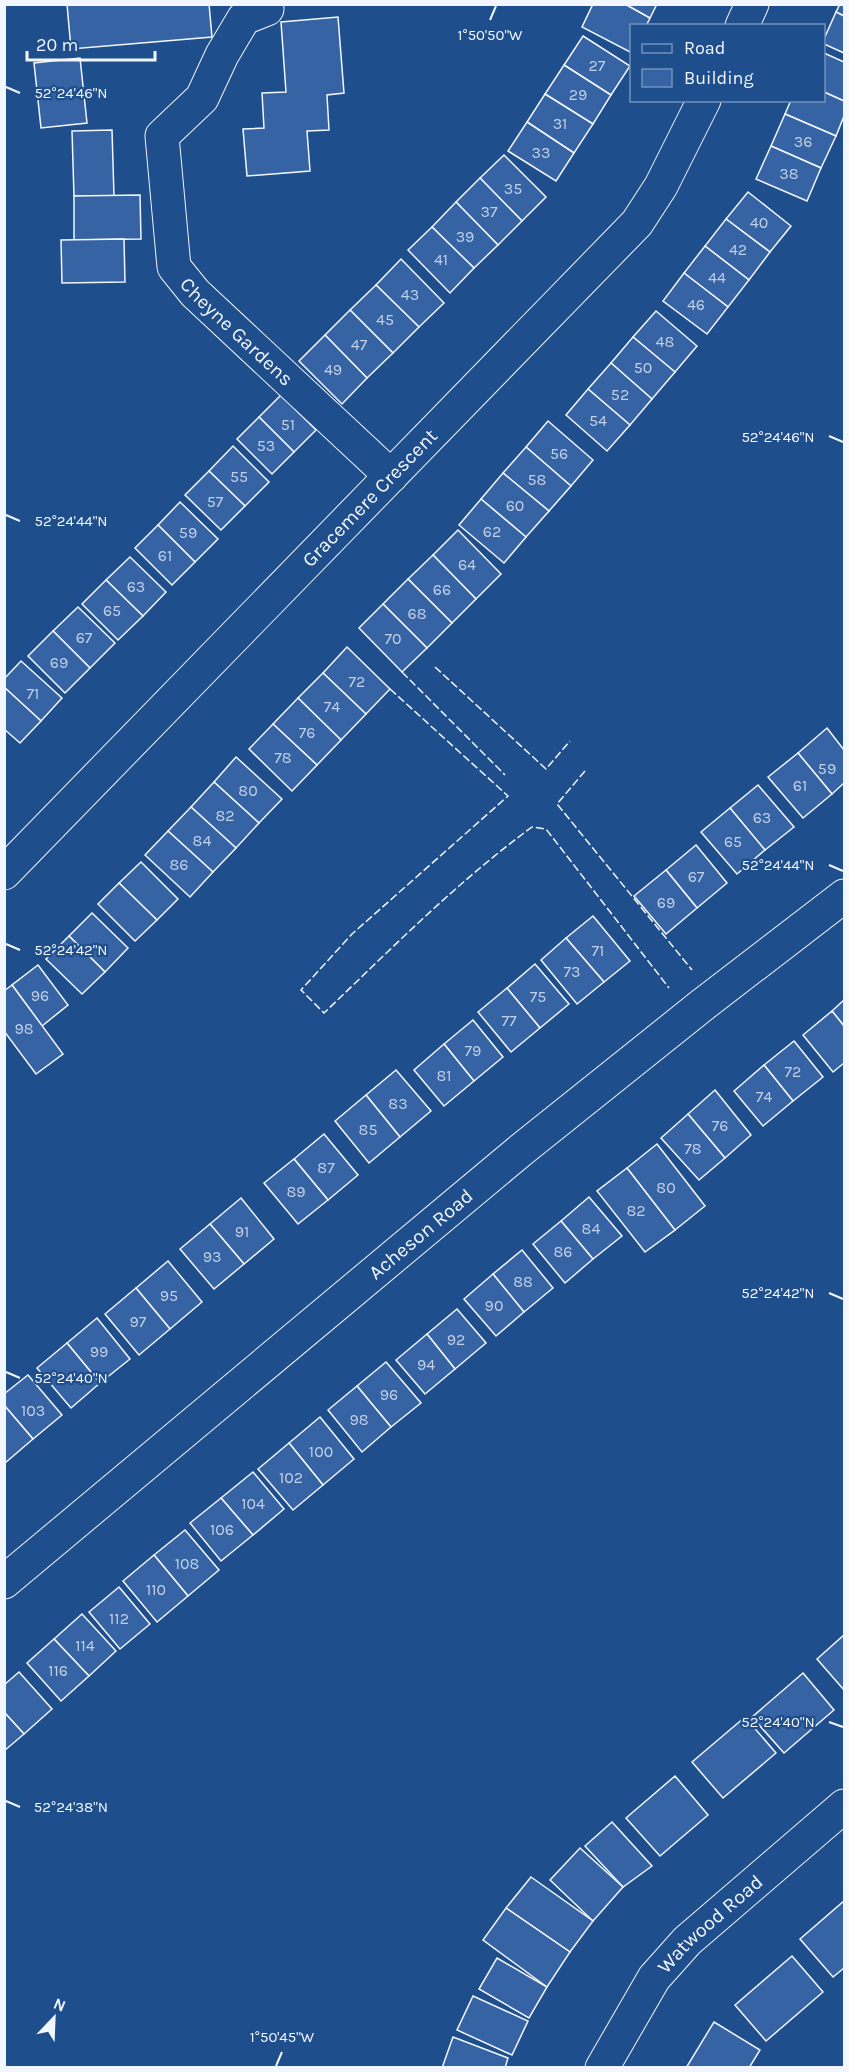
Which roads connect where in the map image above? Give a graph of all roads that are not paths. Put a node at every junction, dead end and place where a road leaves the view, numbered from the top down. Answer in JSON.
{"nodes":[{"id":1,"x":752,"y":4,"type":"edge"},
{"id":2,"x":267,"y":9,"type":"dead end"},
{"id":3,"x":743,"y":24,"type":"edge"},
{"id":4,"x":703,"y":102,"type":"edge"},
{"id":5,"x":391,"y":476,"type":"junction"},
{"id":6,"x":4,"y":873,"type":"edge"},
{"id":7,"x":844,"y":896,"type":"edge"},
{"id":8,"x":4,"y":1582,"type":"edge"},
{"id":9,"x":844,"y":1806,"type":"edge"},
{"id":10,"x":602,"y":2067,"type":"edge"}],
"edges":[{"from":1,"to":3,"type":"street"},
{"from":2,"to":5,"type":"street","name":"Cheyne Gardens"},
{"from":4,"to":5,"type":"street","name":"Gracemere Crescent"},
{"from":5,"to":6,"type":"street","name":"Gracemere Crescent"},
{"from":7,"to":8,"type":"street","name":"Acheson Road"},
{"from":9,"to":10,"type":"street","name":"Watwood Road"}]}
